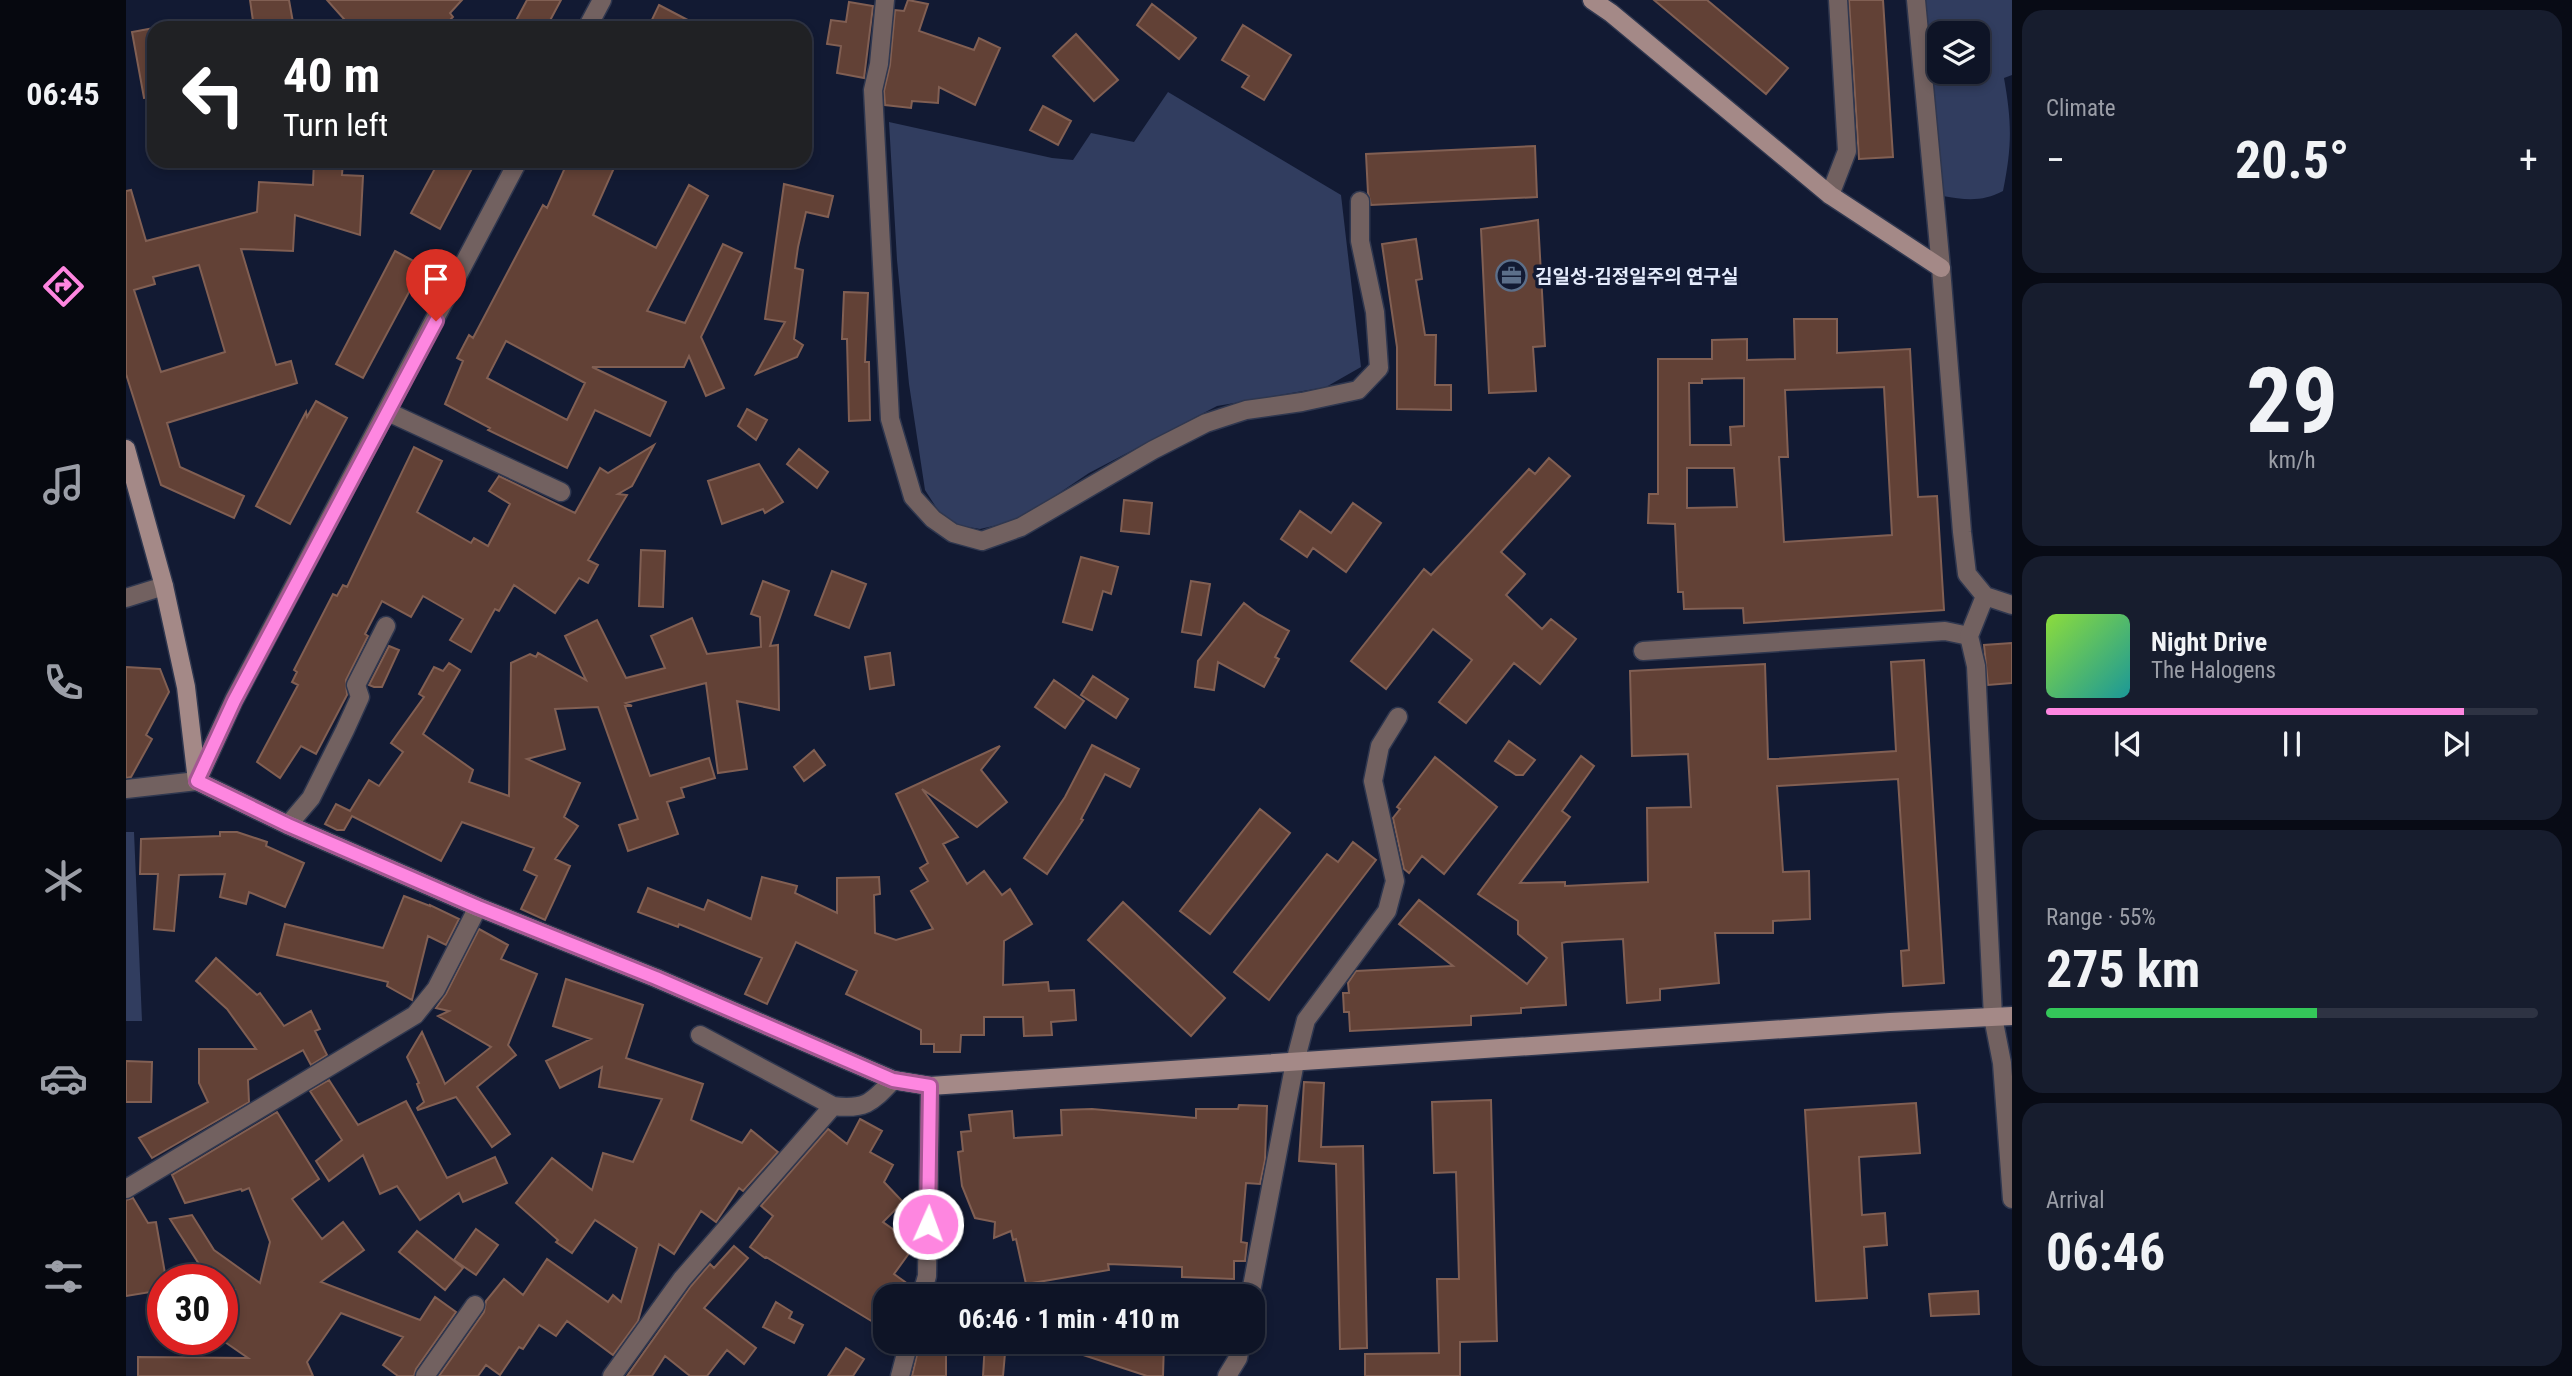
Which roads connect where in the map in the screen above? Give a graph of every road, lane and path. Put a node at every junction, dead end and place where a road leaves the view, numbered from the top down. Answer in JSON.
{"nodes":[{"id":1,"x":602,"y":0,"type":"edge"},
{"id":2,"x":885,"y":0,"type":"edge"},
{"id":3,"x":1592,"y":0,"type":"edge"},
{"id":4,"x":1838,"y":0,"type":"edge"},
{"id":5,"x":1916,"y":0,"type":"edge"},
{"id":6,"x":591,"y":21,"type":"edge"},
{"id":7,"x":514,"y":168,"type":"edge"},
{"id":8,"x":1830,"y":195,"type":"junction"},
{"id":9,"x":1360,"y":201,"type":"dead end"},
{"id":10,"x":1941,"y":268,"type":"junction"},
{"id":11,"x":388,"y":412,"type":"junction"},
{"id":12,"x":126,"y":449,"type":"edge"},
{"id":13,"x":561,"y":492,"type":"dead end"},
{"id":14,"x":164,"y":586,"type":"junction"},
{"id":15,"x":1985,"y":596,"type":"junction"},
{"id":16,"x":126,"y":598,"type":"edge"},
{"id":17,"x":2012,"y":606,"type":"edge"},
{"id":18,"x":386,"y":626,"type":"dead end"},
{"id":19,"x":1969,"y":636,"type":"junction"},
{"id":20,"x":1643,"y":651,"type":"dead end"},
{"id":21,"x":1398,"y":717,"type":"dead end"},
{"id":22,"x":197,"y":781,"type":"junction"},
{"id":23,"x":126,"y":789,"type":"edge"},
{"id":24,"x":288,"y":825,"type":"junction"},
{"id":25,"x":478,"y":907,"type":"junction"},
{"id":26,"x":2012,"y":1016,"type":"edge"},
{"id":27,"x":1993,"y":1017,"type":"junction"},
{"id":28,"x":700,"y":1035,"type":"dead end"},
{"id":29,"x":1295,"y":1062,"type":"junction"},
{"id":30,"x":893,"y":1080,"type":"junction"},
{"id":31,"x":930,"y":1086,"type":"junction"},
{"id":32,"x":833,"y":1105,"type":"junction"},
{"id":33,"x":126,"y":1189,"type":"edge"},
{"id":34,"x":2012,"y":1199,"type":"edge"},
{"id":35,"x":925,"y":1284,"type":"edge"},
{"id":36,"x":1252,"y":1284,"type":"edge"},
{"id":37,"x":475,"y":1305,"type":"dead end"},
{"id":38,"x":905,"y":1354,"type":"edge"},
{"id":39,"x":1239,"y":1354,"type":"edge"},
{"id":40,"x":898,"y":1375,"type":"edge"},
{"id":41,"x":425,"y":1376,"type":"edge"},
{"id":42,"x":612,"y":1376,"type":"edge"},
{"id":43,"x":1227,"y":1376,"type":"edge"}],
"edges":[{"from":1,"to":6,"type":"street"},
{"from":2,"to":9,"type":"street"},
{"from":3,"to":8,"type":"main road"},
{"from":4,"to":8,"type":"street"},
{"from":5,"to":10,"type":"street"},
{"from":7,"to":11,"type":"street"},
{"from":8,"to":10,"type":"main road"},
{"from":10,"to":15,"type":"street"},
{"from":11,"to":13,"type":"street"},
{"from":11,"to":22,"type":"street"},
{"from":12,"to":14,"type":"main road"},
{"from":14,"to":16,"type":"street"},
{"from":14,"to":22,"type":"main road"},
{"from":15,"to":17,"type":"street"},
{"from":15,"to":19,"type":"street"},
{"from":18,"to":24,"type":"street"},
{"from":19,"to":20,"type":"street"},
{"from":19,"to":27,"type":"street"},
{"from":21,"to":29,"type":"street"},
{"from":22,"to":23,"type":"street"},
{"from":22,"to":24,"type":"main road"},
{"from":24,"to":25,"type":"main road"},
{"from":25,"to":30,"type":"main road"},
{"from":25,"to":33,"type":"street"},
{"from":26,"to":27,"type":"main road"},
{"from":27,"to":29,"type":"main road"},
{"from":27,"to":34,"type":"street"},
{"from":28,"to":32,"type":"street"},
{"from":29,"to":31,"type":"main road"},
{"from":29,"to":36,"type":"street"},
{"from":30,"to":31,"type":"main road"},
{"from":30,"to":32,"type":"street"},
{"from":31,"to":35,"type":"street"},
{"from":32,"to":42,"type":"street"},
{"from":37,"to":41,"type":"street"},
{"from":38,"to":40,"type":"street"},
{"from":39,"to":43,"type":"street"}]}
